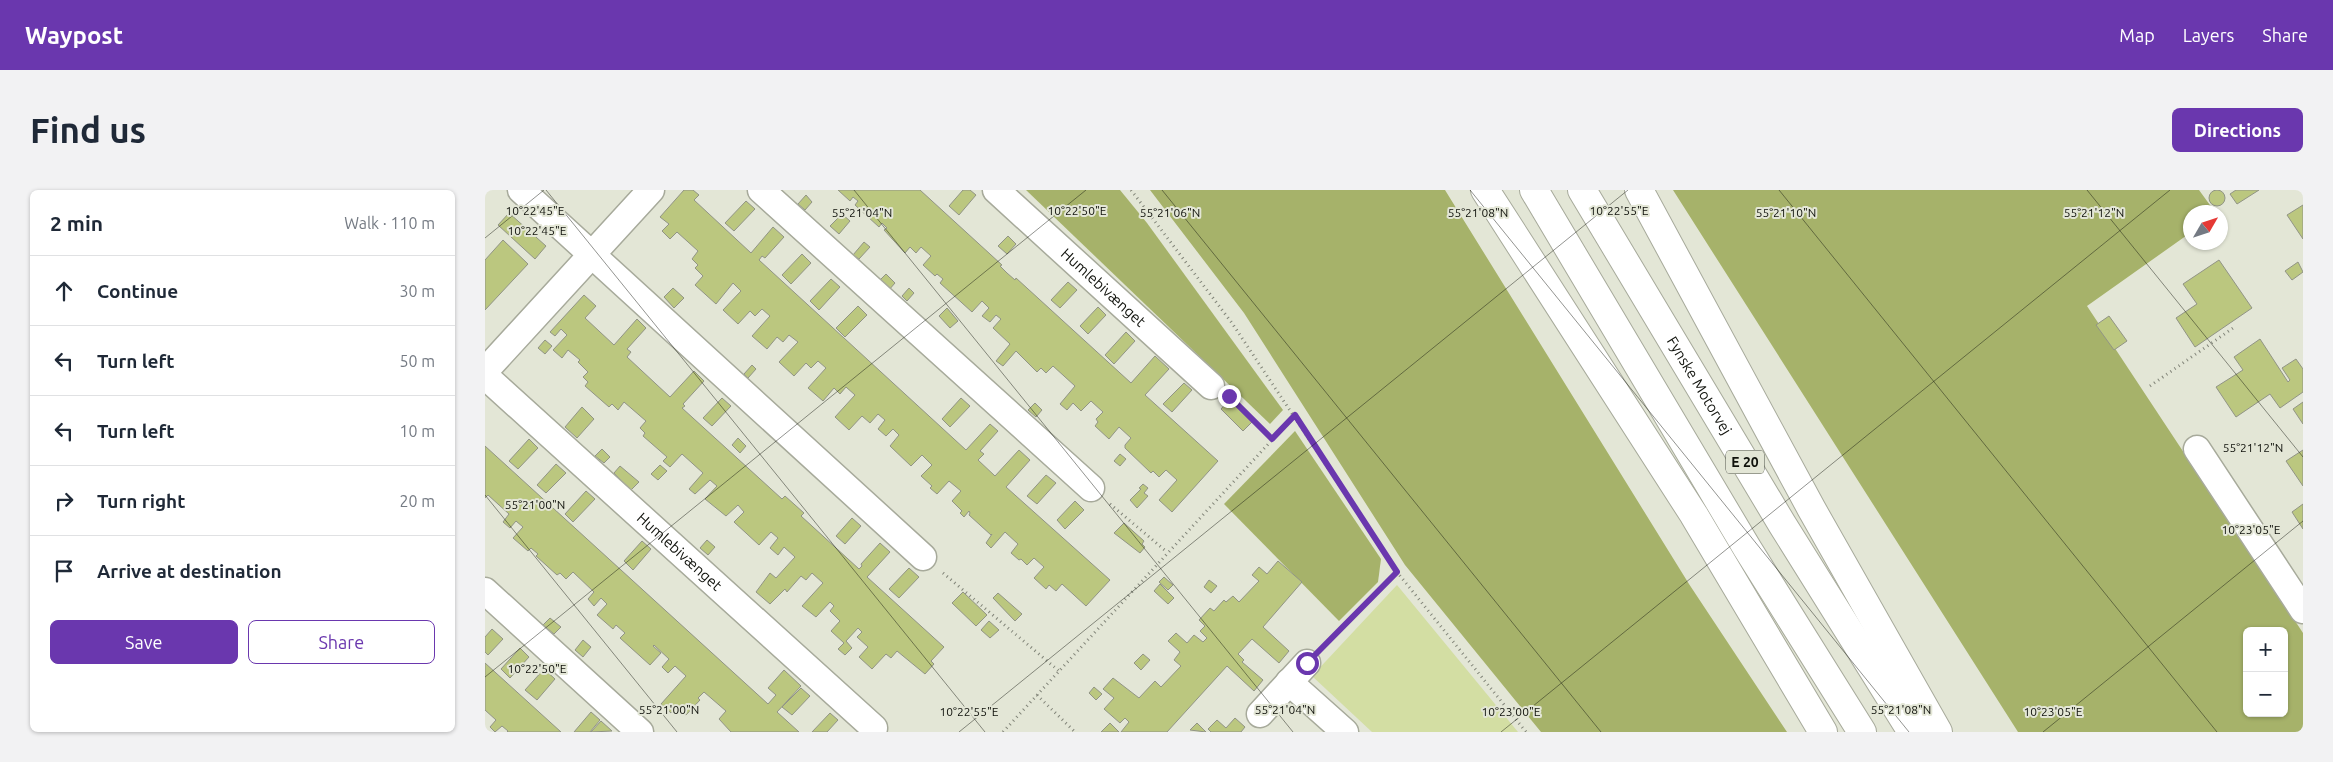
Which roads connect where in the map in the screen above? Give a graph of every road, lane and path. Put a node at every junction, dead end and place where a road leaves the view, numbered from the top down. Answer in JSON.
{"nodes":[{"id":1,"x":521,"y":190,"type":"edge"},
{"id":2,"x":651,"y":190,"type":"edge"},
{"id":3,"x":761,"y":190,"type":"edge"},
{"id":4,"x":996,"y":190,"type":"edge"},
{"id":5,"x":1131,"y":190,"type":"edge"},
{"id":6,"x":1485,"y":190,"type":"edge"},
{"id":7,"x":1534,"y":190,"type":"edge"},
{"id":8,"x":1582,"y":190,"type":"edge"},
{"id":9,"x":1639,"y":190,"type":"edge"},
{"id":10,"x":592,"y":254,"type":"junction"},
{"id":11,"x":2236,"y":326,"type":"dead end"},
{"id":12,"x":485,"y":371,"type":"edge"},
{"id":13,"x":485,"y":376,"type":"edge"},
{"id":14,"x":1211,"y":386,"type":"joint"},
{"id":15,"x":2150,"y":386,"type":"dead end"},
{"id":16,"x":1295,"y":415,"type":"junction"},
{"id":17,"x":1272,"y":439,"type":"junction"},
{"id":18,"x":2197,"y":450,"type":"dead end"},
{"id":19,"x":1091,"y":488,"type":"joint"},
{"id":20,"x":1167,"y":552,"type":"junction"},
{"id":21,"x":923,"y":556,"type":"joint"},
{"id":22,"x":1397,"y":572,"type":"junction"},
{"id":23,"x":485,"y":591,"type":"edge"},
{"id":24,"x":2303,"y":610,"type":"edge"},
{"id":25,"x":1307,"y":663,"type":"joint"},
{"id":26,"x":1059,"y":671,"type":"junction"},
{"id":27,"x":1289,"y":682,"type":"junction"},
{"id":28,"x":1037,"y":695,"type":"junction"},
{"id":29,"x":1260,"y":714,"type":"dead end"},
{"id":30,"x":874,"y":728,"type":"dead end"},
{"id":31,"x":640,"y":732,"type":"edge"},
{"id":32,"x":1003,"y":732,"type":"edge"},
{"id":33,"x":1075,"y":732,"type":"edge"},
{"id":34,"x":1345,"y":732,"type":"edge"},
{"id":35,"x":1526,"y":732,"type":"edge"},
{"id":36,"x":1823,"y":732,"type":"edge"},
{"id":37,"x":1862,"y":732,"type":"edge"},
{"id":38,"x":1912,"y":732,"type":"edge"},
{"id":39,"x":1938,"y":732,"type":"edge"}],
"edges":[{"from":1,"to":10,"type":"street"},
{"from":2,"to":10,"type":"street"},
{"from":3,"to":19,"type":"street"},
{"from":4,"to":14,"type":"street","name":"Humlebivænget"},
{"from":5,"to":16,"type":"path"},
{"from":6,"to":36,"type":"highway"},
{"from":7,"to":37,"type":"highway","number":"E 20"},
{"from":8,"to":38,"type":"highway","name":"Fynske Motorvej","number":"E 20"},
{"from":9,"to":39,"type":"highway","number":"E 20"},
{"from":10,"to":12,"type":"street"},
{"from":10,"to":21,"type":"street"},
{"from":11,"to":15,"type":"path"},
{"from":13,"to":30,"type":"street","name":"Humlebivænget"},
{"from":14,"to":17,"type":"path"},
{"from":16,"to":17,"type":"path"},
{"from":16,"to":22,"type":"path"},
{"from":17,"to":20,"type":"path"},
{"from":18,"to":24,"type":"street"},
{"from":19,"to":20,"type":"path"},
{"from":20,"to":26,"type":"path"},
{"from":21,"to":26,"type":"path"},
{"from":22,"to":25,"type":"path"},
{"from":22,"to":35,"type":"path"},
{"from":23,"to":31,"type":"street"},
{"from":25,"to":27,"type":"street"},
{"from":26,"to":28,"type":"path"},
{"from":27,"to":29,"type":"street"},
{"from":27,"to":34,"type":"street"},
{"from":28,"to":32,"type":"path"},
{"from":28,"to":33,"type":"path"}]}
